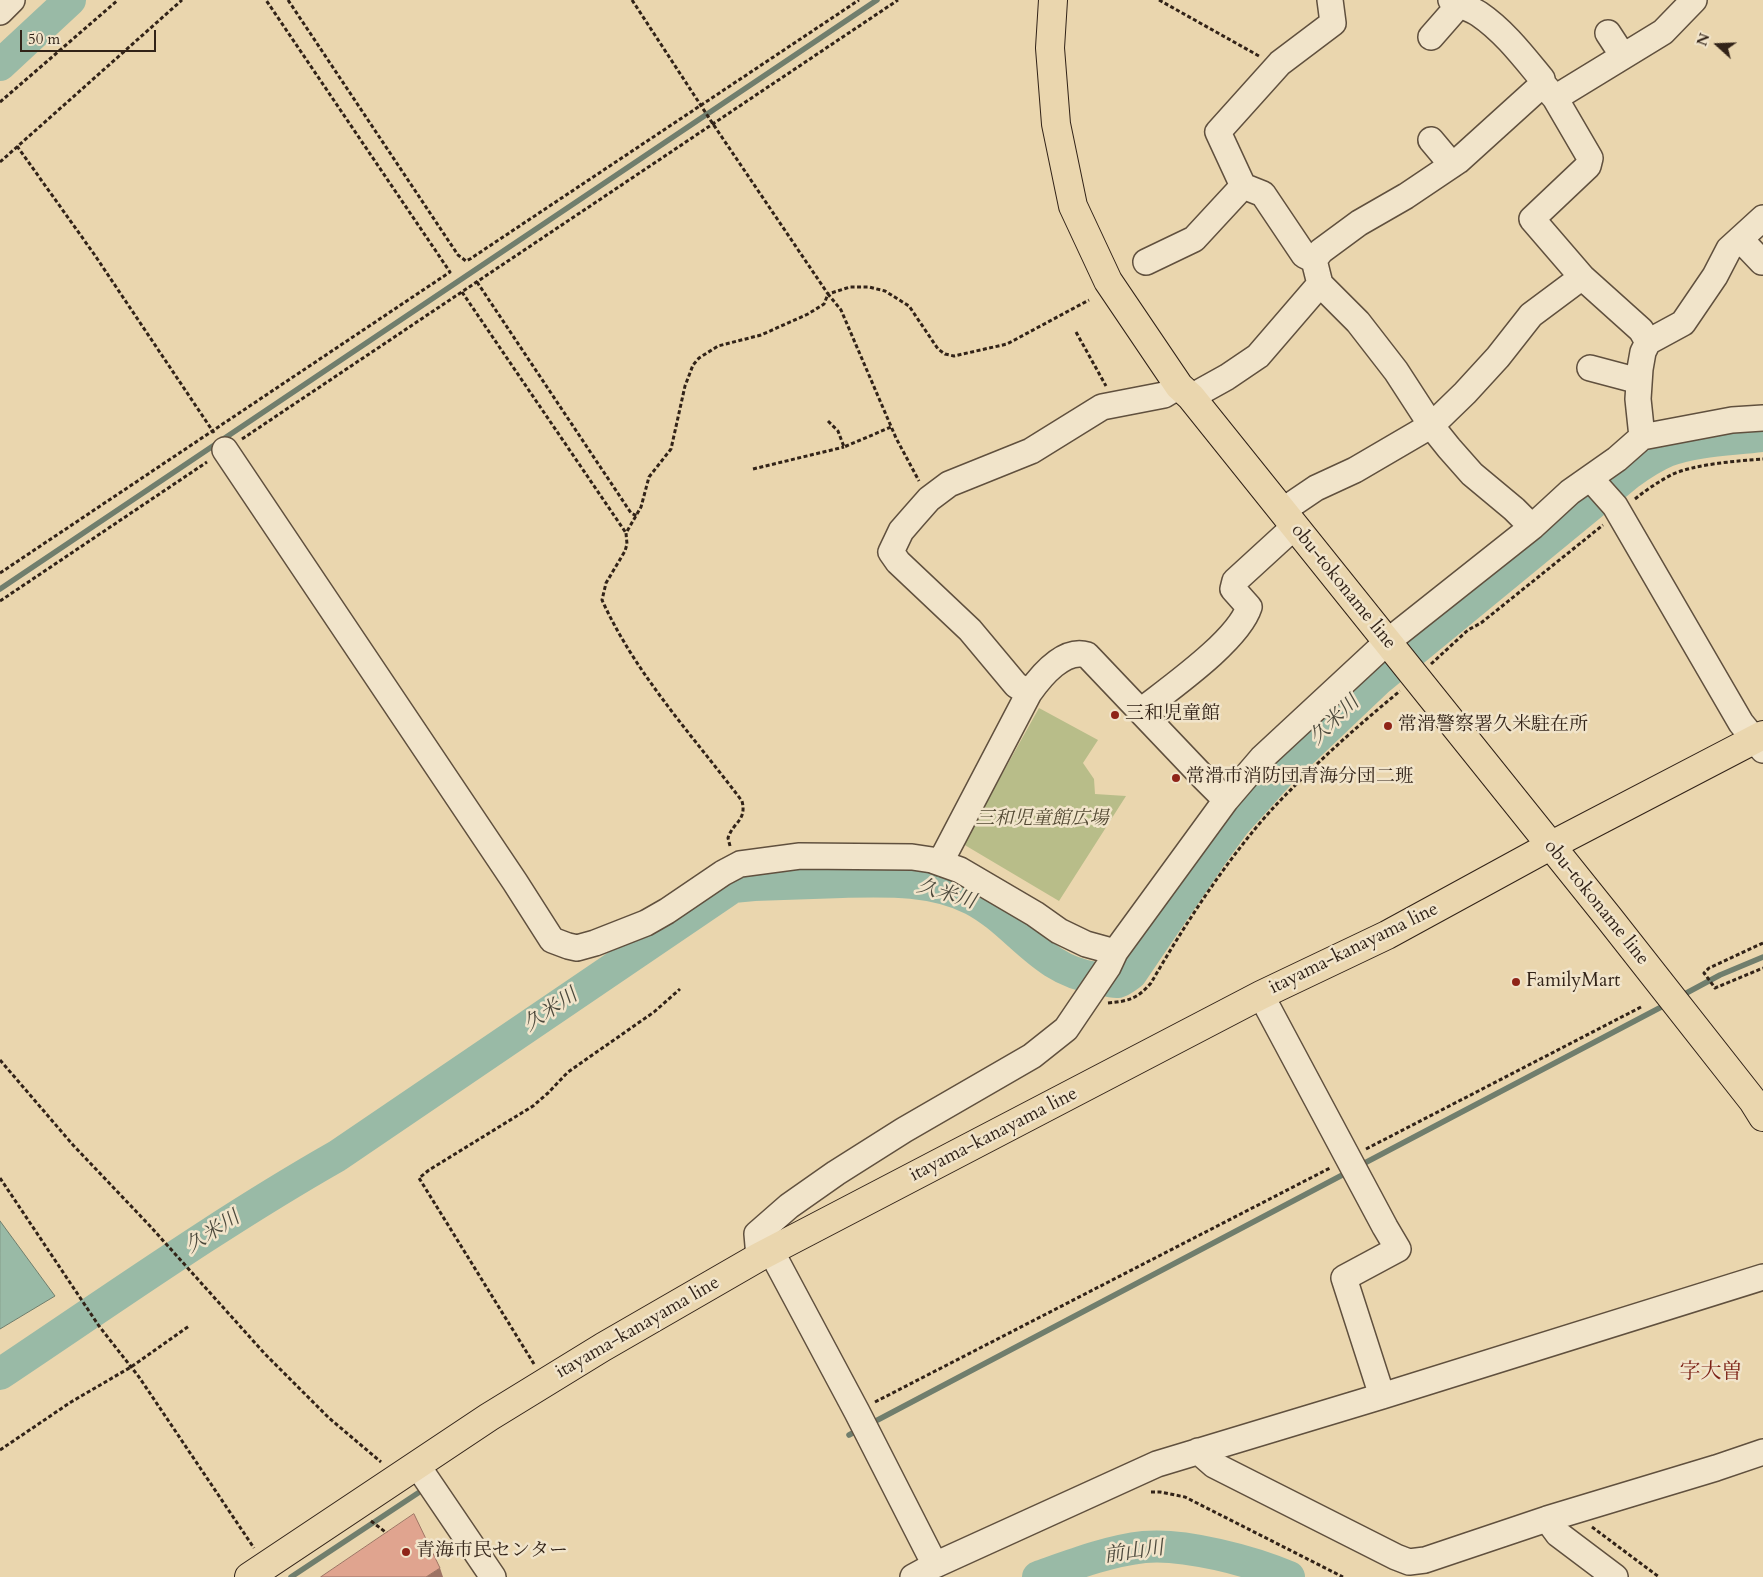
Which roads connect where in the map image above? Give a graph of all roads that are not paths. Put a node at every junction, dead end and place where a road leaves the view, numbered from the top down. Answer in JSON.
{"nodes":[{"id":1,"x":12,"y":0,"type":"edge"},
{"id":2,"x":1053,"y":0,"type":"edge"},
{"id":3,"x":1330,"y":0,"type":"edge"},
{"id":4,"x":1694,"y":0,"type":"edge"},
{"id":5,"x":1457,"y":2,"type":"edge"},
{"id":6,"x":0,"y":12,"type":"edge"},
{"id":7,"x":1608,"y":33,"type":"dead end"},
{"id":8,"x":1431,"y":37,"type":"dead end"},
{"id":9,"x":1623,"y":56,"type":"junction"},
{"id":10,"x":1549,"y":91,"type":"junction"},
{"id":11,"x":1431,"y":140,"type":"dead end"},
{"id":12,"x":1452,"y":165,"type":"junction"},
{"id":13,"x":1244,"y":186,"type":"junction"},
{"id":14,"x":1763,"y":218,"type":"edge"},
{"id":15,"x":1740,"y":239,"type":"junction"},
{"id":16,"x":1146,"y":262,"type":"dead end"},
{"id":17,"x":1762,"y":262,"type":"edge"},
{"id":18,"x":1317,"y":272,"type":"junction"},
{"id":19,"x":1582,"y":277,"type":"junction"},
{"id":20,"x":1648,"y":342,"type":"junction"},
{"id":21,"x":1590,"y":368,"type":"dead end"},
{"id":22,"x":1639,"y":382,"type":"junction"},
{"id":23,"x":1185,"y":392,"type":"junction"},
{"id":24,"x":1763,"y":401,"type":"edge"},
{"id":25,"x":1763,"y":418,"type":"edge"},
{"id":26,"x":1732,"y":420,"type":"junction"},
{"id":27,"x":1432,"y":424,"type":"junction"},
{"id":28,"x":1642,"y":438,"type":"junction"},
{"id":29,"x":219,"y":440,"type":"road end"},
{"id":30,"x":1593,"y":481,"type":"junction"},
{"id":31,"x":1288,"y":519,"type":"junction"},
{"id":32,"x":1532,"y":527,"type":"junction"},
{"id":33,"x":1387,"y":642,"type":"junction"},
{"id":34,"x":1029,"y":692,"type":"junction"},
{"id":35,"x":1141,"y":711,"type":"junction"},
{"id":36,"x":1760,"y":742,"type":"edge"},
{"id":37,"x":1226,"y":800,"type":"junction"},
{"id":38,"x":1550,"y":846,"type":"junction"},
{"id":39,"x":940,"y":863,"type":"junction"},
{"id":40,"x":1115,"y":952,"type":"junction"},
{"id":41,"x":1262,"y":995,"type":"junction"},
{"id":42,"x":1760,"y":1104,"type":"edge"},
{"id":43,"x":765,"y":1254,"type":"junction"},
{"id":44,"x":1763,"y":1277,"type":"edge"},
{"id":45,"x":1382,"y":1396,"type":"junction"},
{"id":46,"x":1198,"y":1451,"type":"junction"},
{"id":47,"x":1763,"y":1452,"type":"edge"},
{"id":48,"x":417,"y":1465,"type":"junction"},
{"id":49,"x":1547,"y":1519,"type":"junction"},
{"id":50,"x":935,"y":1565,"type":"junction"},
{"id":51,"x":257,"y":1571,"type":"edge"},
{"id":52,"x":493,"y":1577,"type":"edge"},
{"id":53,"x":913,"y":1577,"type":"edge"},
{"id":54,"x":1614,"y":1577,"type":"edge"}],
"edges":[{"from":1,"to":6,"type":"street"},
{"from":2,"to":23,"type":"main road","name":"obu-tokoname line"},
{"from":3,"to":13,"type":"street"},
{"from":4,"to":9,"type":"street"},
{"from":5,"to":8,"type":"street"},
{"from":5,"to":10,"type":"street"},
{"from":7,"to":9,"type":"street"},
{"from":9,"to":10,"type":"street"},
{"from":10,"to":12,"type":"street"},
{"from":10,"to":19,"type":"street"},
{"from":11,"to":12,"type":"street"},
{"from":12,"to":18,"type":"street"},
{"from":13,"to":16,"type":"street"},
{"from":13,"to":18,"type":"street"},
{"from":14,"to":15,"type":"street"},
{"from":15,"to":17,"type":"street"},
{"from":15,"to":20,"type":"street"},
{"from":18,"to":23,"type":"street"},
{"from":18,"to":27,"type":"street"},
{"from":19,"to":20,"type":"street"},
{"from":19,"to":27,"type":"street"},
{"from":20,"to":22,"type":"street"},
{"from":21,"to":22,"type":"street"},
{"from":22,"to":28,"type":"street"},
{"from":23,"to":31,"type":"main road","name":"obu-tokoname line"},
{"from":23,"to":34,"type":"street"},
{"from":24,"to":26,"type":"street"},
{"from":25,"to":26,"type":"street"},
{"from":26,"to":28,"type":"street"},
{"from":27,"to":31,"type":"street"},
{"from":27,"to":32,"type":"street"},
{"from":28,"to":30,"type":"street"},
{"from":29,"to":39,"type":"street"},
{"from":30,"to":32,"type":"street"},
{"from":30,"to":36,"type":"street"},
{"from":31,"to":33,"type":"main road","name":"obu-tokoname line"},
{"from":31,"to":35,"type":"street"},
{"from":32,"to":33,"type":"street"},
{"from":33,"to":37,"type":"street"},
{"from":33,"to":38,"type":"main road","name":"obu-tokoname line"},
{"from":34,"to":35,"type":"street"},
{"from":34,"to":39,"type":"street"},
{"from":35,"to":37,"type":"street"},
{"from":36,"to":38,"type":"main road","name":"itayama-kanayama line"},
{"from":37,"to":40,"type":"street"},
{"from":38,"to":41,"type":"main road","name":"itayama-kanayama line"},
{"from":38,"to":42,"type":"main road","name":"obu-tokoname line"},
{"from":39,"to":40,"type":"street"},
{"from":40,"to":43,"type":"street"},
{"from":41,"to":43,"type":"main road","name":"itayama-kanayama line"},
{"from":41,"to":45,"type":"street"},
{"from":43,"to":48,"type":"main road","name":"itayama-kanayama line"},
{"from":43,"to":50,"type":"street"},
{"from":44,"to":45,"type":"street"},
{"from":45,"to":46,"type":"street"},
{"from":46,"to":49,"type":"street"},
{"from":46,"to":50,"type":"street"},
{"from":47,"to":49,"type":"street"},
{"from":48,"to":51,"type":"main road","name":"itayama-kanayama line"},
{"from":48,"to":52,"type":"street"},
{"from":49,"to":54,"type":"street"},
{"from":50,"to":53,"type":"street"}]}
